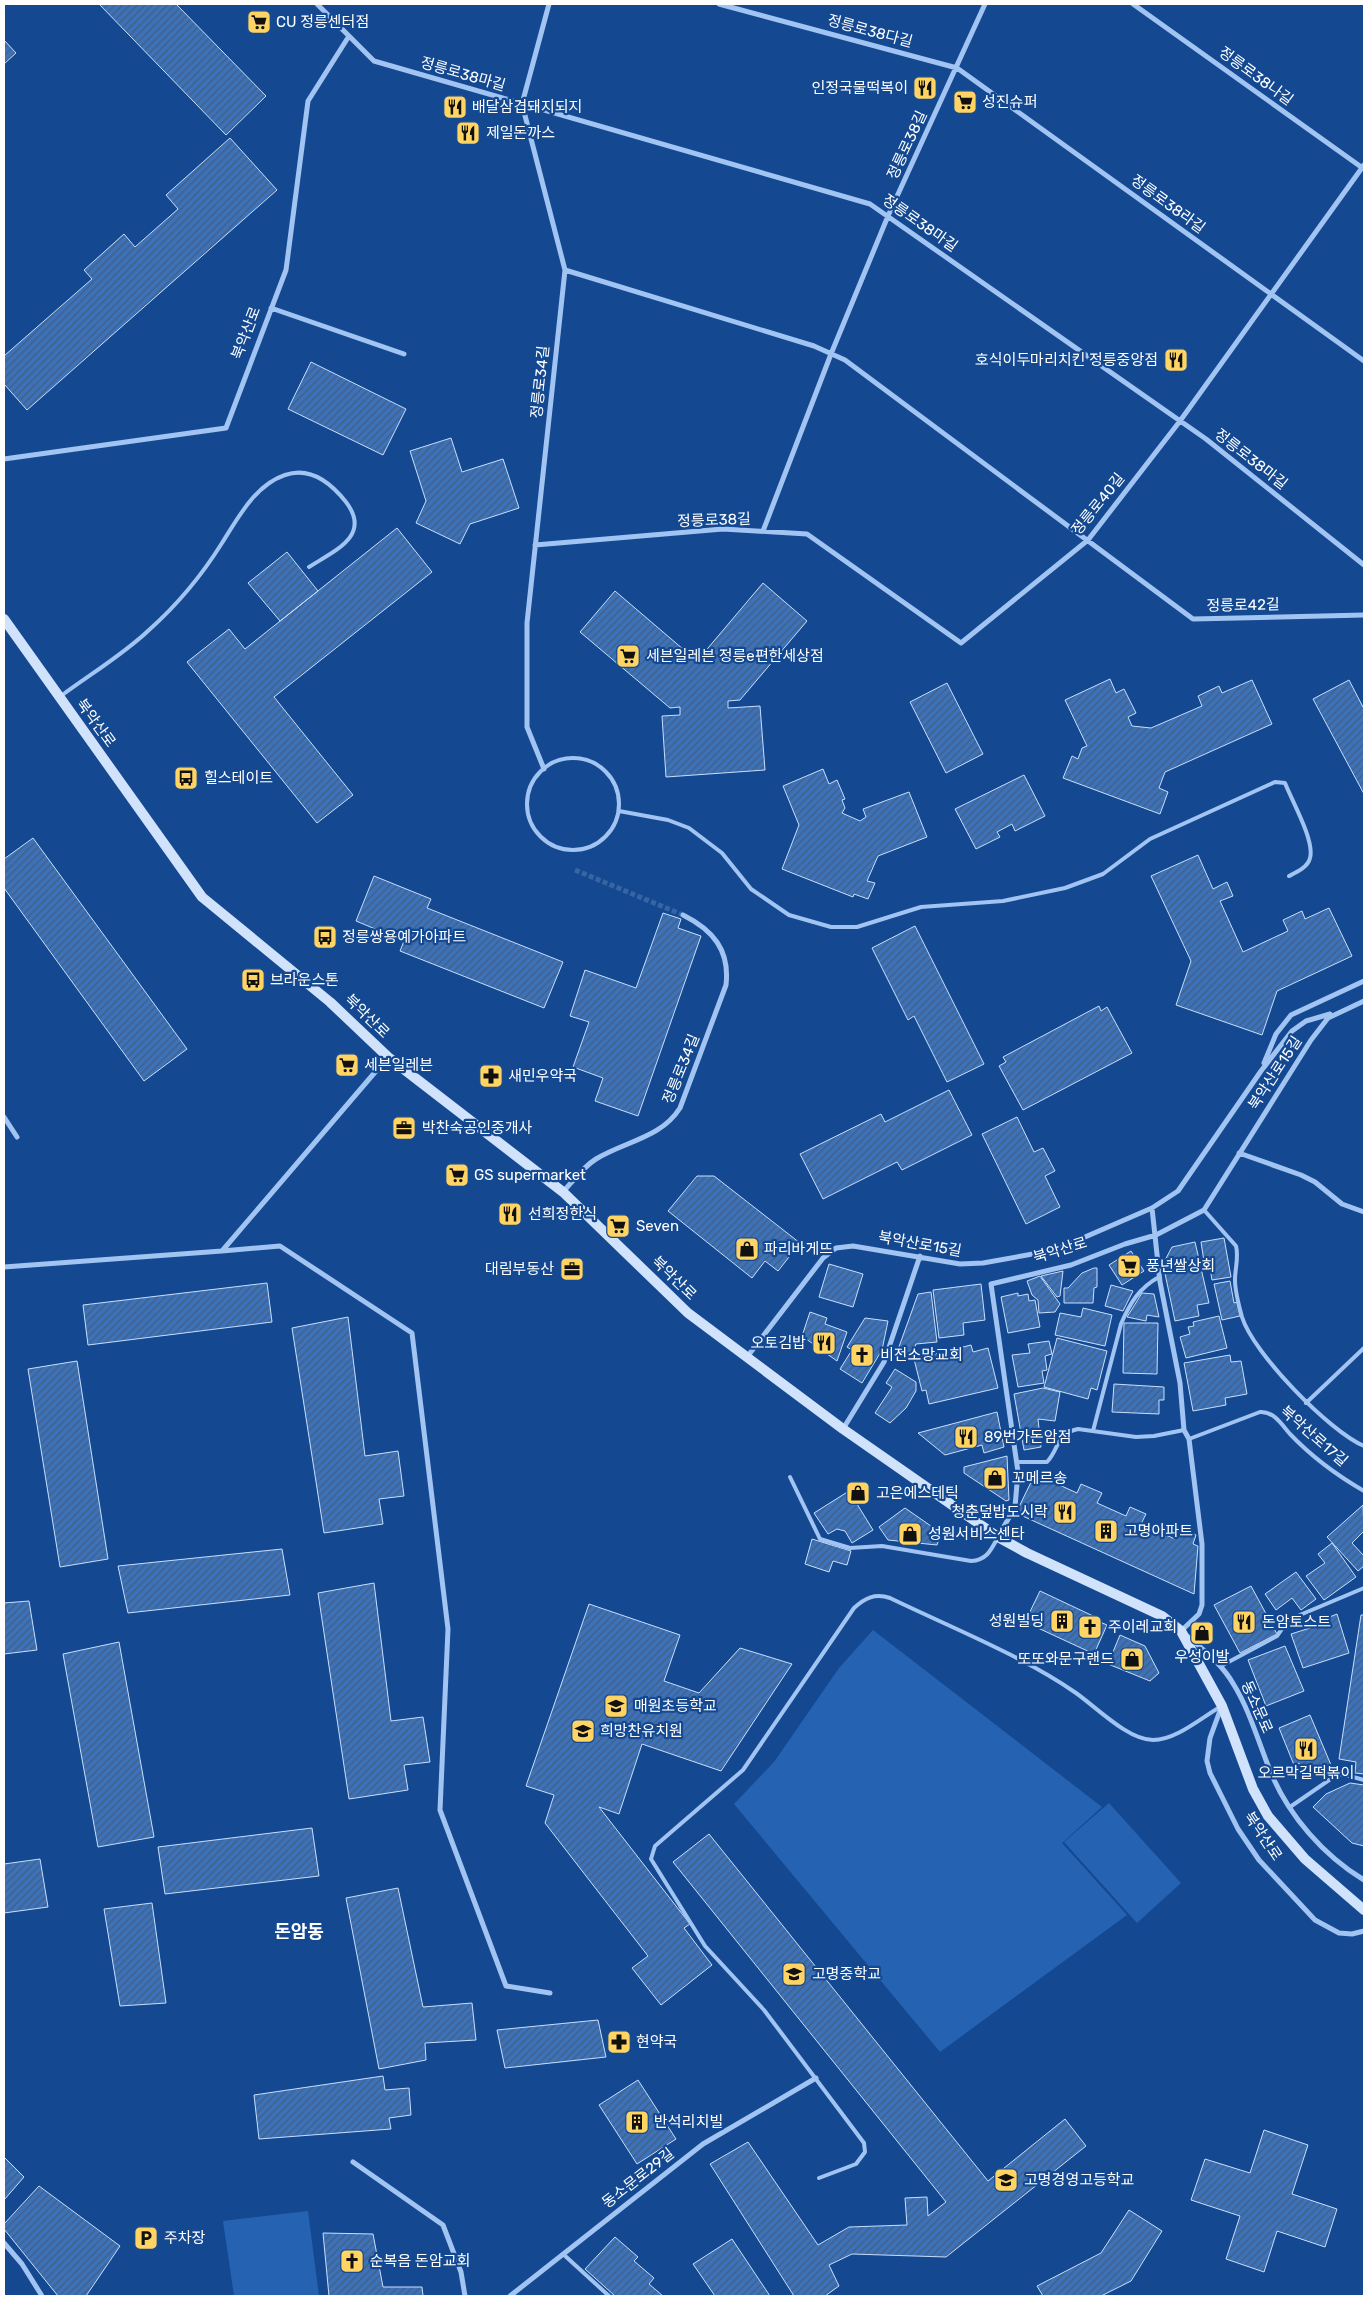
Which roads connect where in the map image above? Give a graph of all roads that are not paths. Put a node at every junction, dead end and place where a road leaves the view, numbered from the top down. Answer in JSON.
{"nodes":[{"id":1,"x":317,"y":4,"type":"edge"},
{"id":2,"x":549,"y":4,"type":"edge"},
{"id":3,"x":719,"y":4,"type":"edge"},
{"id":4,"x":985,"y":4,"type":"edge"},
{"id":5,"x":1133,"y":4,"type":"edge"},
{"id":6,"x":349,"y":36,"type":"junction"},
{"id":7,"x":956,"y":68,"type":"junction"},
{"id":8,"x":522,"y":104,"type":"junction"},
{"id":9,"x":1364,"y":168,"type":"edge"},
{"id":10,"x":888,"y":216,"type":"junction"},
{"id":11,"x":565,"y":270,"type":"junction"},
{"id":12,"x":1271,"y":294,"type":"junction"},
{"id":13,"x":272,"y":308,"type":"junction"},
{"id":14,"x":404,"y":354,"type":"dead end"},
{"id":15,"x":831,"y":354,"type":"junction"},
{"id":16,"x":1364,"y":361,"type":"edge"},
{"id":17,"x":1180,"y":421,"type":"junction"},
{"id":18,"x":4,"y":459,"type":"edge"},
{"id":19,"x":763,"y":531,"type":"junction"},
{"id":20,"x":1088,"y":540,"type":"junction"},
{"id":21,"x":535,"y":545,"type":"junction"},
{"id":22,"x":1364,"y":564,"type":"edge"},
{"id":23,"x":309,"y":567,"type":"dead end"},
{"id":24,"x":1364,"y":615,"type":"edge"},
{"id":25,"x":4,"y":619,"type":"edge"},
{"id":26,"x":59,"y":697,"type":"junction"},
{"id":27,"x":544,"y":769,"type":"junction"},
{"id":28,"x":619,"y":810,"type":"junction"},
{"id":29,"x":1290,"y":876,"type":"dead end"},
{"id":30,"x":683,"y":915,"type":"tunnel mouth"},
{"id":31,"x":1364,"y":981,"type":"edge"},
{"id":32,"x":1364,"y":1001,"type":"edge"},
{"id":33,"x":1339,"y":1012,"type":"junction"},
{"id":34,"x":388,"y":1057,"type":"junction"},
{"id":35,"x":1261,"y":1071,"type":"junction"},
{"id":36,"x":4,"y":1117,"type":"edge"},
{"id":37,"x":17,"y":1137,"type":"dead end"},
{"id":38,"x":1239,"y":1152,"type":"junction"},
{"id":39,"x":563,"y":1192,"type":"junction"},
{"id":40,"x":1152,"y":1208,"type":"junction"},
{"id":41,"x":1204,"y":1210,"type":"junction"},
{"id":42,"x":1364,"y":1212,"type":"edge"},
{"id":43,"x":1156,"y":1235,"type":"junction"},
{"id":44,"x":222,"y":1251,"type":"junction"},
{"id":45,"x":920,"y":1256,"type":"junction"},
{"id":46,"x":4,"y":1267,"type":"edge"},
{"id":47,"x":1160,"y":1277,"type":"junction"},
{"id":48,"x":1364,"y":1348,"type":"edge"},
{"id":49,"x":747,"y":1357,"type":"junction"},
{"id":50,"x":1306,"y":1403,"type":"junction"},
{"id":51,"x":844,"y":1429,"type":"junction"},
{"id":52,"x":1184,"y":1430,"type":"junction"},
{"id":53,"x":1093,"y":1431,"type":"junction"},
{"id":54,"x":1189,"y":1439,"type":"junction"},
{"id":55,"x":1364,"y":1446,"type":"edge"},
{"id":56,"x":1017,"y":1462,"type":"junction"},
{"id":57,"x":790,"y":1477,"type":"dead end"},
{"id":58,"x":1364,"y":1491,"type":"edge"},
{"id":59,"x":998,"y":1537,"type":"junction"},
{"id":60,"x":1364,"y":1588,"type":"edge"},
{"id":61,"x":1181,"y":1631,"type":"junction"},
{"id":62,"x":1221,"y":1666,"type":"junction"},
{"id":63,"x":1222,"y":1706,"type":"junction"},
{"id":64,"x":1364,"y":1780,"type":"edge"},
{"id":65,"x":1290,"y":1807,"type":"junction"},
{"id":66,"x":1364,"y":1880,"type":"edge"},
{"id":67,"x":1364,"y":1910,"type":"edge"},
{"id":68,"x":1364,"y":1932,"type":"edge"},
{"id":69,"x":550,"y":1993,"type":"dead end"},
{"id":70,"x":816,"y":2078,"type":"junction"},
{"id":71,"x":353,"y":2162,"type":"dead end"},
{"id":72,"x":819,"y":2178,"type":"dead end"},
{"id":73,"x":4,"y":2243,"type":"edge"},
{"id":74,"x":563,"y":2254,"type":"junction"},
{"id":75,"x":42,"y":2296,"type":"edge"},
{"id":76,"x":465,"y":2296,"type":"edge"},
{"id":77,"x":510,"y":2296,"type":"edge"},
{"id":78,"x":609,"y":2296,"type":"edge"}],
"edges":[{"from":1,"to":6,"type":"street","name":"정릉로38마길"},
{"from":2,"to":8,"type":"street","name":"정릉로34길"},
{"from":3,"to":7,"type":"street","name":"정릉로38다길"},
{"from":4,"to":7,"type":"street","name":"정릉로38길"},
{"from":5,"to":9,"type":"street","name":"정릉로38나길"},
{"from":6,"to":8,"type":"street","name":"정릉로38마길"},
{"from":6,"to":13,"type":"street","name":"북악산로"},
{"from":7,"to":10,"type":"street","name":"정릉로38길"},
{"from":7,"to":12,"type":"street","name":"정릉로38라길"},
{"from":8,"to":10,"type":"street","name":"정릉로38마길"},
{"from":8,"to":11,"type":"street","name":"정릉로34길"},
{"from":9,"to":12,"type":"street","name":"정릉로40길"},
{"from":10,"to":15,"type":"street","name":"정릉로38길"},
{"from":10,"to":17,"type":"street","name":"정릉로38마길"},
{"from":11,"to":15,"type":"street"},
{"from":11,"to":21,"type":"street","name":"정릉로34길"},
{"from":12,"to":16,"type":"street","name":"정릉로38라길"},
{"from":12,"to":17,"type":"street","name":"정릉로40길"},
{"from":13,"to":14,"type":"street"},
{"from":13,"to":18,"type":"street","name":"북악산로"},
{"from":15,"to":19,"type":"street","name":"정릉로38길"},
{"from":15,"to":20,"type":"street"},
{"from":17,"to":20,"type":"street","name":"정릉로40길"},
{"from":17,"to":22,"type":"street","name":"정릉로38마길"},
{"from":19,"to":20,"type":"street","name":"정릉로40길"},
{"from":19,"to":21,"type":"street","name":"정릉로38길"},
{"from":20,"to":24,"type":"street","name":"정릉로42길"},
{"from":21,"to":27,"type":"street","name":"정릉로34길"},
{"from":23,"to":26,"type":"lane"},
{"from":25,"to":26,"type":"street","name":"북악산로"},
{"from":26,"to":34,"type":"street","name":"북악산로"},
{"from":27,"to":28,"type":"lane"},
{"from":27,"to":28,"type":"lane"},
{"from":28,"to":29,"type":"lane"},
{"from":30,"to":39,"type":"street","name":"정릉로34길"},
{"from":31,"to":35,"type":"street"},
{"from":32,"to":33,"type":"street","name":"북악산로15길"},
{"from":33,"to":35,"type":"street","name":"북악산로15길"},
{"from":33,"to":38,"type":"street","name":"북악산로15길"},
{"from":34,"to":39,"type":"street","name":"북악산로"},
{"from":34,"to":44,"type":"street"},
{"from":35,"to":40,"type":"street","name":"북악산로15길"},
{"from":36,"to":37,"type":"street"},
{"from":38,"to":41,"type":"street","name":"북악산로15길"},
{"from":38,"to":42,"type":"street"},
{"from":39,"to":49,"type":"street","name":"북악산로"},
{"from":40,"to":43,"type":"street"},
{"from":40,"to":45,"type":"street","name":"북악산로15길"},
{"from":41,"to":43,"type":"street"},
{"from":41,"to":50,"type":"lane"},
{"from":43,"to":47,"type":"street"},
{"from":43,"to":56,"type":"street","name":"북악산로"},
{"from":44,"to":46,"type":"street"},
{"from":44,"to":69,"type":"street"},
{"from":45,"to":49,"type":"street","name":"북악산로15길"},
{"from":45,"to":51,"type":"street"},
{"from":47,"to":52,"type":"street"},
{"from":47,"to":53,"type":"lane"},
{"from":48,"to":50,"type":"lane"},
{"from":49,"to":51,"type":"street","name":"북악산로"},
{"from":50,"to":55,"type":"lane"},
{"from":51,"to":59,"type":"street","name":"북악산로"},
{"from":52,"to":53,"type":"lane"},
{"from":52,"to":54,"type":"street"},
{"from":53,"to":56,"type":"lane"},
{"from":54,"to":58,"type":"lane","name":"북악산로17길"},
{"from":54,"to":61,"type":"street"},
{"from":56,"to":59,"type":"street","name":"북악산로"},
{"from":57,"to":59,"type":"lane","name":"북악산로"},
{"from":59,"to":61,"type":"street","name":"북악산로"},
{"from":60,"to":62,"type":"lane"},
{"from":61,"to":62,"type":"street","name":"동소문로"},
{"from":61,"to":63,"type":"street","name":"북악산로"},
{"from":62,"to":65,"type":"street","name":"동소문로"},
{"from":63,"to":67,"type":"street","name":"북악산로"},
{"from":63,"to":68,"type":"street","name":"북악산로"},
{"from":63,"to":70,"type":"lane"},
{"from":64,"to":65,"type":"lane"},
{"from":65,"to":66,"type":"street","name":"동소문로"},
{"from":70,"to":72,"type":"lane"},
{"from":70,"to":74,"type":"street","name":"동소문로29길"},
{"from":71,"to":76,"type":"street"},
{"from":73,"to":75,"type":"street"},
{"from":74,"to":77,"type":"street","name":"동소문로29길"},
{"from":74,"to":78,"type":"lane"}]}
